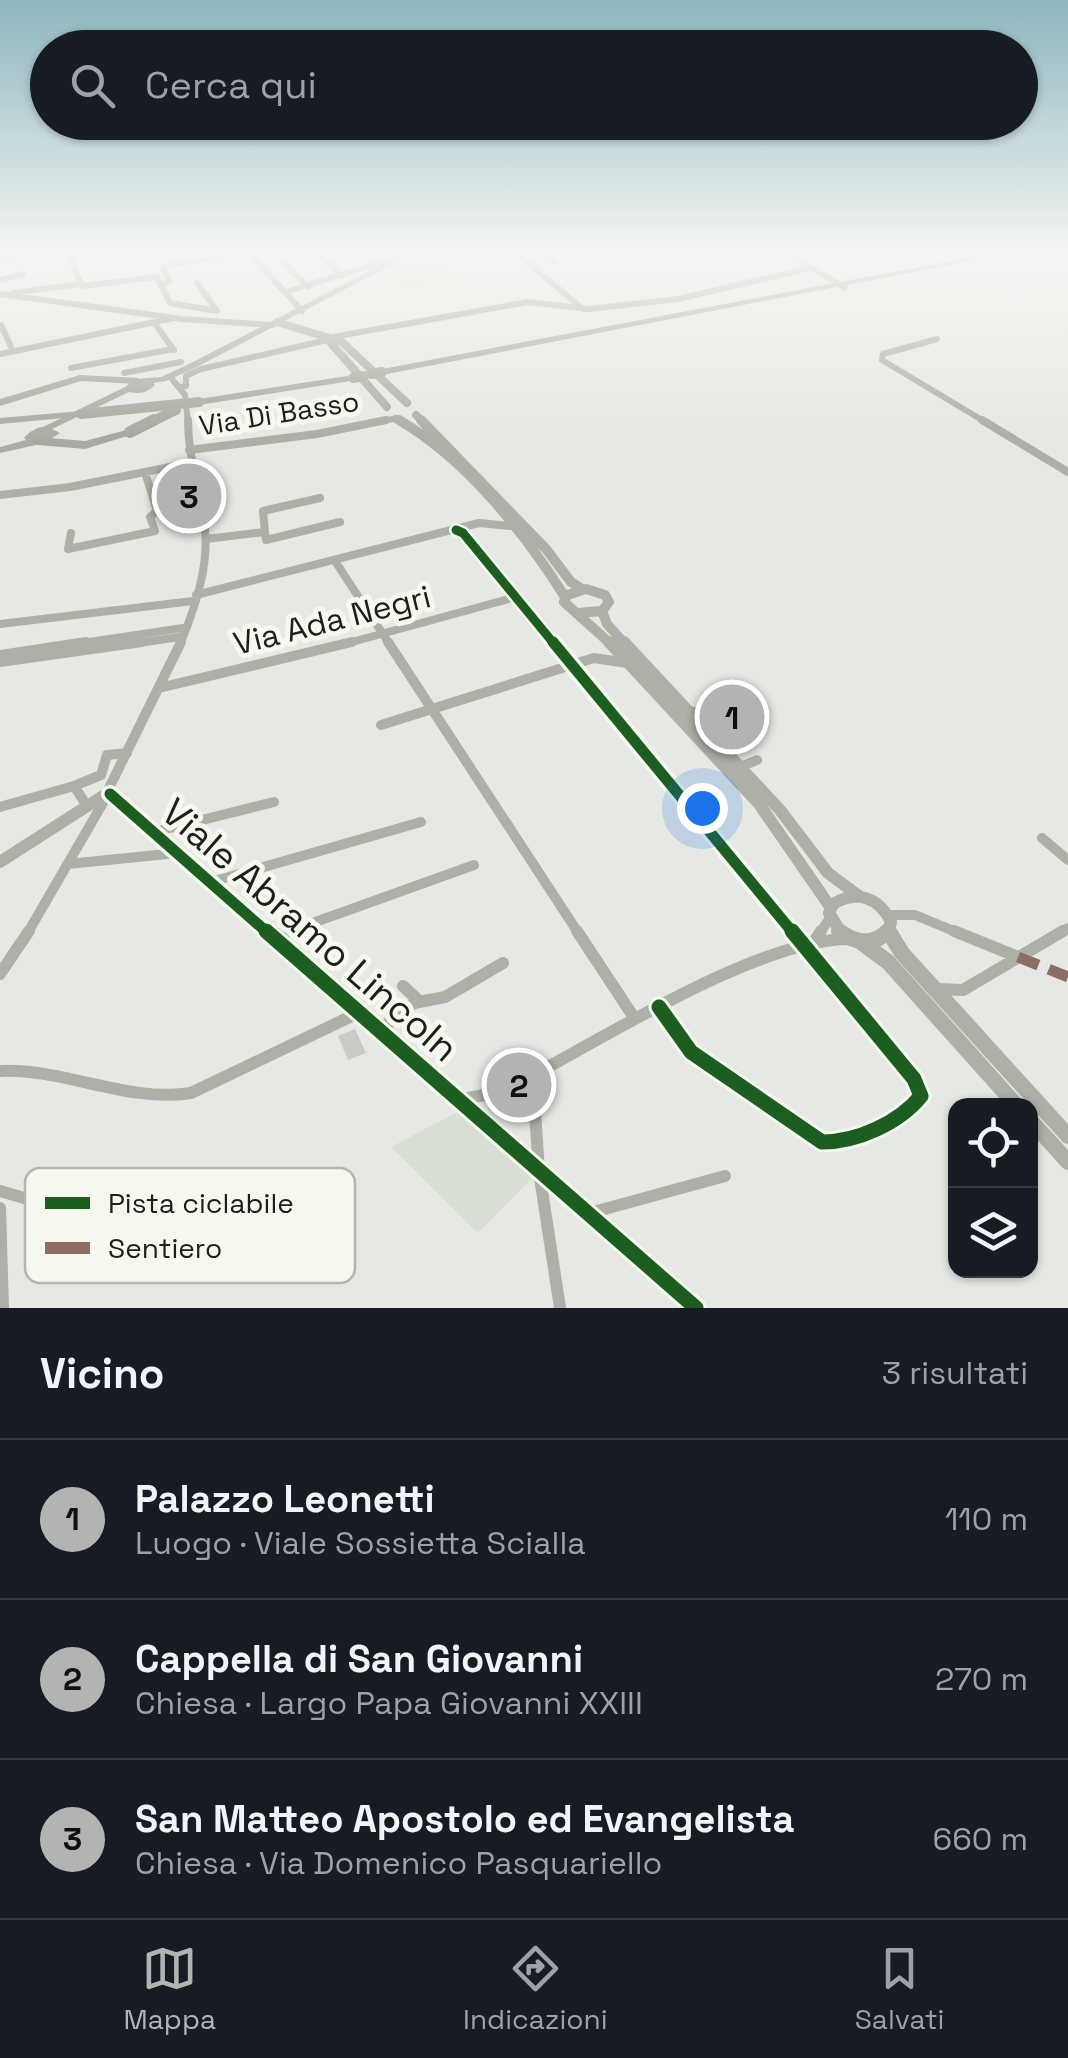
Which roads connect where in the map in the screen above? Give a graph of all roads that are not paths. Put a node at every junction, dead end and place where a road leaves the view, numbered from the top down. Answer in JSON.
{"nodes":[{"id":1,"x":129,"y":312,"type":"edge"},
{"id":2,"x":218,"y":312,"type":"edge"},
{"id":3,"x":301,"y":312,"type":"edge"},
{"id":4,"x":473,"y":312,"type":"edge"},
{"id":5,"x":698,"y":312,"type":"edge"},
{"id":6,"x":173,"y":318,"type":"junction"},
{"id":7,"x":225,"y":321,"type":"junction"},
{"id":8,"x":1,"y":324,"type":"edge"},
{"id":9,"x":156,"y":324,"type":"junction"},
{"id":10,"x":278,"y":324,"type":"junction"},
{"id":11,"x":330,"y":338,"type":"junction"},
{"id":12,"x":937,"y":340,"type":"dead end"},
{"id":13,"x":173,"y":349,"type":"junction"},
{"id":14,"x":12,"y":350,"type":"junction"},
{"id":15,"x":0,"y":354,"type":"edge"},
{"id":16,"x":184,"y":365,"type":"junction"},
{"id":17,"x":210,"y":365,"type":"junction"},
{"id":18,"x":71,"y":368,"type":"dead end"},
{"id":19,"x":172,"y":379,"type":"junction"},
{"id":20,"x":130,"y":383,"type":"junction"},
{"id":21,"x":181,"y":387,"type":"junction"},
{"id":22,"x":32,"y":392,"type":"junction"},
{"id":23,"x":0,"y":403,"type":"edge"},
{"id":24,"x":199,"y":403,"type":"junction"},
{"id":25,"x":407,"y":403,"type":"junction"},
{"id":26,"x":81,"y":414,"type":"junction"},
{"id":27,"x":60,"y":415,"type":"junction"},
{"id":28,"x":416,"y":415,"type":"junction"},
{"id":29,"x":387,"y":416,"type":"junction"},
{"id":30,"x":0,"y":421,"type":"edge"},
{"id":31,"x":130,"y":432,"type":"junction"},
{"id":32,"x":54,"y":436,"type":"junction"},
{"id":33,"x":34,"y":439,"type":"junction"},
{"id":34,"x":0,"y":448,"type":"edge"},
{"id":35,"x":188,"y":450,"type":"junction"},
{"id":36,"x":190,"y":463,"type":"junction"},
{"id":37,"x":144,"y":472,"type":"junction"},
{"id":38,"x":1067,"y":478,"type":"edge"},
{"id":39,"x":0,"y":495,"type":"edge"},
{"id":40,"x":320,"y":498,"type":"dead end"},
{"id":41,"x":200,"y":501,"type":"junction"},
{"id":42,"x":492,"y":507,"type":"junction"},
{"id":43,"x":157,"y":511,"type":"junction"},
{"id":44,"x":340,"y":522,"type":"dead end"},
{"id":45,"x":479,"y":523,"type":"junction"},
{"id":46,"x":510,"y":526,"type":"junction"},
{"id":47,"x":456,"y":530,"type":"junction"},
{"id":48,"x":264,"y":532,"type":"junction"},
{"id":49,"x":70,"y":534,"type":"dead end"},
{"id":50,"x":206,"y":539,"type":"junction"},
{"id":51,"x":334,"y":561,"type":"junction"},
{"id":52,"x":582,"y":588,"type":"junction"},
{"id":53,"x":516,"y":597,"type":"junction"},
{"id":54,"x":565,"y":597,"type":"junction"},
{"id":55,"x":195,"y":598,"type":"junction"},
{"id":56,"x":602,"y":611,"type":"junction"},
{"id":57,"x":578,"y":614,"type":"junction"},
{"id":58,"x":0,"y":624,"type":"edge"},
{"id":59,"x":182,"y":632,"type":"junction"},
{"id":60,"x":382,"y":635,"type":"junction"},
{"id":61,"x":606,"y":638,"type":"junction"},
{"id":62,"x":594,"y":658,"type":"junction"},
{"id":63,"x":0,"y":659,"type":"edge"},
{"id":64,"x":628,"y":663,"type":"junction"},
{"id":65,"x":572,"y":665,"type":"junction"},
{"id":66,"x":159,"y":688,"type":"junction"},
{"id":67,"x":432,"y":709,"type":"junction"},
{"id":68,"x":381,"y":725,"type":"dead end"},
{"id":69,"x":127,"y":753,"type":"junction"},
{"id":70,"x":756,"y":760,"type":"dead end"},
{"id":71,"x":740,"y":766,"type":"junction"},
{"id":72,"x":74,"y":786,"type":"junction"},
{"id":73,"x":107,"y":793,"type":"junction"},
{"id":74,"x":274,"y":802,"type":"dead end"},
{"id":75,"x":87,"y":806,"type":"junction"},
{"id":76,"x":0,"y":808,"type":"edge"},
{"id":77,"x":422,"y":822,"type":"dead end"},
{"id":78,"x":154,"y":832,"type":"junction"},
{"id":79,"x":1042,"y":838,"type":"dead end"},
{"id":80,"x":177,"y":853,"type":"junction"},
{"id":81,"x":1068,"y":860,"type":"edge"},
{"id":82,"x":0,"y":862,"type":"edge"},
{"id":83,"x":68,"y":864,"type":"junction"},
{"id":84,"x":474,"y":865,"type":"dead end"},
{"id":85,"x":211,"y":882,"type":"junction"},
{"id":86,"x":859,"y":896,"type":"junction"},
{"id":87,"x":830,"y":913,"type":"junction"},
{"id":88,"x":889,"y":924,"type":"junction"},
{"id":89,"x":1068,"y":928,"type":"edge"},
{"id":90,"x":272,"y":937,"type":"junction"},
{"id":91,"x":856,"y":941,"type":"junction"},
{"id":92,"x":809,"y":942,"type":"junction"},
{"id":93,"x":1018,"y":956,"type":"junction"},
{"id":94,"x":504,"y":963,"type":"dead end"},
{"id":95,"x":0,"y":974,"type":"edge"},
{"id":96,"x":403,"y":986,"type":"dead end"},
{"id":97,"x":934,"y":988,"type":"junction"},
{"id":98,"x":963,"y":990,"type":"junction"},
{"id":99,"x":418,"y":1000,"type":"junction"},
{"id":100,"x":659,"y":1006,"type":"junction"},
{"id":101,"x":955,"y":1011,"type":"junction"},
{"id":102,"x":358,"y":1013,"type":"junction"},
{"id":103,"x":635,"y":1020,"type":"junction"},
{"id":104,"x":382,"y":1029,"type":"junction"},
{"id":105,"x":552,"y":1064,"type":"junction"},
{"id":106,"x":0,"y":1071,"type":"edge"},
{"id":107,"x":496,"y":1092,"type":"junction"},
{"id":108,"x":533,"y":1098,"type":"junction"},
{"id":109,"x":1010,"y":1098,"type":"edge"},
{"id":110,"x":458,"y":1100,"type":"junction"},
{"id":111,"x":1038,"y":1129,"type":"edge"},
{"id":112,"x":1068,"y":1136,"type":"edge"},
{"id":113,"x":1068,"y":1162,"type":"edge"},
{"id":114,"x":538,"y":1171,"type":"junction"},
{"id":115,"x":725,"y":1176,"type":"dead end"},
{"id":116,"x":0,"y":1191,"type":"edge"},
{"id":117,"x":25,"y":1198,"type":"edge"},
{"id":118,"x":0,"y":1208,"type":"edge"},
{"id":119,"x":587,"y":1214,"type":"junction"},
{"id":120,"x":3,"y":1308,"type":"edge"},
{"id":121,"x":560,"y":1308,"type":"edge"},
{"id":122,"x":696,"y":1308,"type":"edge"}],
"edges":[{"from":1,"to":6,"type":"street"},
{"from":2,"to":7,"type":"street"},
{"from":3,"to":10,"type":"main road"},
{"from":4,"to":11,"type":"street"},
{"from":5,"to":24,"type":"highway"},
{"from":6,"to":7,"type":"street"},
{"from":6,"to":9,"type":"street"},
{"from":7,"to":10,"type":"street"},
{"from":8,"to":14,"type":"street"},
{"from":9,"to":13,"type":"street"},
{"from":9,"to":14,"type":"street"},
{"from":10,"to":11,"type":"street"},
{"from":10,"to":16,"type":"main road"},
{"from":10,"to":17,"type":"main road"},
{"from":11,"to":17,"type":"street"},
{"from":11,"to":25,"type":"street"},
{"from":11,"to":29,"type":"street"},
{"from":12,"to":38,"type":"street"},
{"from":13,"to":16,"type":"street"},
{"from":13,"to":18,"type":"street"},
{"from":14,"to":15,"type":"street"},
{"from":16,"to":20,"type":"main road"},
{"from":16,"to":20,"type":"street"},
{"from":17,"to":19,"type":"main road"},
{"from":17,"to":21,"type":"street"},
{"from":19,"to":20,"type":"main road"},
{"from":19,"to":21,"type":"street"},
{"from":20,"to":22,"type":"highway"},
{"from":20,"to":32,"type":"main road"},
{"from":21,"to":35,"type":"street"},
{"from":22,"to":23,"type":"highway"},
{"from":22,"to":27,"type":"highway"},
{"from":24,"to":26,"type":"highway","bridge":true},
{"from":24,"to":31,"type":"highway","bridge":true},
{"from":25,"to":28,"type":"street"},
{"from":25,"to":29,"type":"street"},
{"from":26,"to":27,"type":"highway"},
{"from":26,"to":31,"type":"highway","bridge":true},
{"from":27,"to":30,"type":"highway"},
{"from":28,"to":29,"type":"street"},
{"from":28,"to":52,"type":"street"},
{"from":29,"to":35,"type":"street","name":"Via Di Basso"},
{"from":29,"to":42,"type":"street"},
{"from":31,"to":32,"type":"highway"},
{"from":32,"to":33,"type":"highway"},
{"from":32,"to":33,"type":"main road"},
{"from":33,"to":34,"type":"main road"},
{"from":35,"to":36,"type":"street"},
{"from":36,"to":37,"type":"street"},
{"from":36,"to":41,"type":"street"},
{"from":37,"to":39,"type":"street"},
{"from":37,"to":43,"type":"street"},
{"from":40,"to":48,"type":"street"},
{"from":41,"to":43,"type":"street"},
{"from":41,"to":50,"type":"street"},
{"from":42,"to":45,"type":"street"},
{"from":42,"to":46,"type":"street"},
{"from":43,"to":49,"type":"street"},
{"from":44,"to":48,"type":"street"},
{"from":45,"to":46,"type":"street"},
{"from":45,"to":47,"type":"street"},
{"from":46,"to":54,"type":"street"},
{"from":47,"to":51,"type":"street"},
{"from":47,"to":53,"type":"street"},
{"from":48,"to":50,"type":"street"},
{"from":50,"to":55,"type":"street"},
{"from":51,"to":55,"type":"street"},
{"from":51,"to":60,"type":"street"},
{"from":52,"to":54,"type":"street"},
{"from":52,"to":56,"type":"street"},
{"from":53,"to":60,"type":"street","name":"Via Ada Negri"},
{"from":53,"to":65,"type":"street"},
{"from":54,"to":57,"type":"street"},
{"from":55,"to":58,"type":"street"},
{"from":55,"to":59,"type":"street"},
{"from":56,"to":57,"type":"street"},
{"from":56,"to":71,"type":"street"},
{"from":57,"to":61,"type":"street"},
{"from":59,"to":63,"type":"street"},
{"from":59,"to":66,"type":"street"},
{"from":60,"to":66,"type":"street","name":"Via Ada Negri"},
{"from":60,"to":67,"type":"street"},
{"from":61,"to":62,"type":"street"},
{"from":61,"to":64,"type":"street"},
{"from":62,"to":64,"type":"street"},
{"from":62,"to":65,"type":"street"},
{"from":64,"to":87,"type":"street"},
{"from":65,"to":67,"type":"street"},
{"from":65,"to":92,"type":"street"},
{"from":66,"to":69,"type":"street"},
{"from":67,"to":68,"type":"street"},
{"from":67,"to":103,"type":"street"},
{"from":69,"to":72,"type":"street"},
{"from":69,"to":73,"type":"street"},
{"from":70,"to":71,"type":"street"},
{"from":71,"to":86,"type":"street"},
{"from":72,"to":75,"type":"street"},
{"from":72,"to":76,"type":"street"},
{"from":73,"to":75,"type":"street"},
{"from":73,"to":78,"type":"street","name":"Viale Abramo Lincoln"},
{"from":73,"to":83,"type":"street"},
{"from":74,"to":78,"type":"street"},
{"from":75,"to":82,"type":"street"},
{"from":77,"to":85,"type":"street"},
{"from":78,"to":80,"type":"street","name":"Viale Abramo Lincoln"},
{"from":79,"to":81,"type":"street"},
{"from":80,"to":83,"type":"street"},
{"from":80,"to":85,"type":"street","name":"Viale Abramo Lincoln"},
{"from":83,"to":95,"type":"street"},
{"from":84,"to":90,"type":"street"},
{"from":85,"to":90,"type":"street","name":"Viale Abramo Lincoln"},
{"from":86,"to":87,"type":"street"},
{"from":86,"to":88,"type":"street"},
{"from":87,"to":91,"type":"street"},
{"from":87,"to":92,"type":"street"},
{"from":88,"to":91,"type":"street"},
{"from":88,"to":93,"type":"street"},
{"from":88,"to":97,"type":"street"},
{"from":89,"to":93,"type":"street"},
{"from":90,"to":102,"type":"street","name":"Viale Abramo Lincoln"},
{"from":91,"to":92,"type":"street"},
{"from":91,"to":109,"type":"street"},
{"from":92,"to":100,"type":"street"},
{"from":92,"to":100,"type":"street"},
{"from":93,"to":98,"type":"street"},
{"from":94,"to":99,"type":"street"},
{"from":96,"to":99,"type":"street"},
{"from":97,"to":98,"type":"street"},
{"from":97,"to":101,"type":"street"},
{"from":98,"to":101,"type":"street"},
{"from":99,"to":104,"type":"street"},
{"from":100,"to":103,"type":"street"},
{"from":101,"to":112,"type":"street"},
{"from":102,"to":104,"type":"street","name":"Viale Abramo Lincoln"},
{"from":102,"to":106,"type":"street"},
{"from":103,"to":105,"type":"street"},
{"from":104,"to":110,"type":"street","name":"Viale Abramo Lincoln"},
{"from":105,"to":107,"type":"street"},
{"from":105,"to":108,"type":"street"},
{"from":107,"to":108,"type":"street"},
{"from":107,"to":110,"type":"street"},
{"from":108,"to":114,"type":"street"},
{"from":110,"to":114,"type":"street","name":"Viale Abramo Lincoln"},
{"from":111,"to":113,"type":"street"},
{"from":114,"to":119,"type":"street","name":"Viale Abramo Lincoln"},
{"from":114,"to":121,"type":"street"},
{"from":115,"to":119,"type":"street"},
{"from":116,"to":117,"type":"street"},
{"from":118,"to":120,"type":"street"},
{"from":119,"to":122,"type":"street","name":"Viale Abramo Lincoln"}]}
